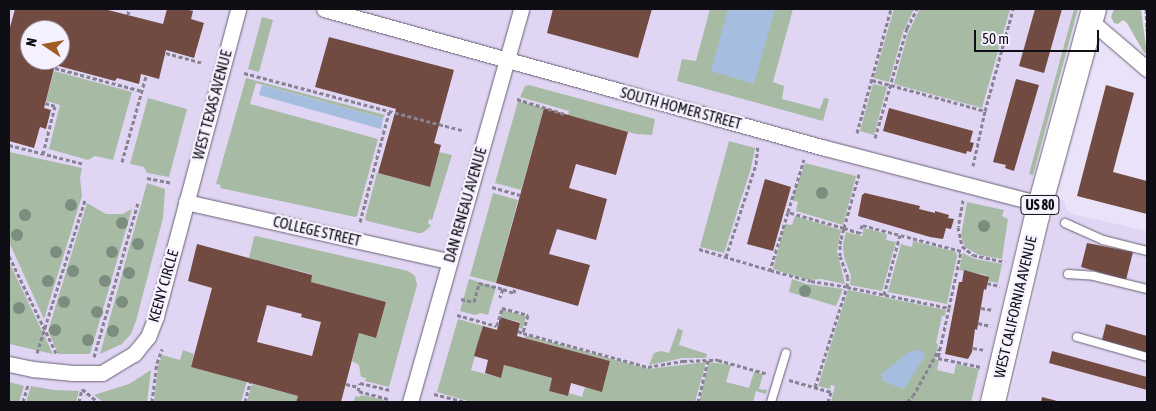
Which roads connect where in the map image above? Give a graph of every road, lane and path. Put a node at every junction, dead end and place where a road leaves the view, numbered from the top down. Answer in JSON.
{"nodes":[{"id":1,"x":129,"y":9,"type":"edge"},
{"id":2,"x":238,"y":9,"type":"edge"},
{"id":3,"x":324,"y":9,"type":"edge"},
{"id":4,"x":521,"y":9,"type":"edge"},
{"id":5,"x":891,"y":9,"type":"edge"},
{"id":6,"x":917,"y":9,"type":"edge"},
{"id":7,"x":1013,"y":9,"type":"edge"},
{"id":8,"x":1146,"y":9,"type":"edge"},
{"id":9,"x":128,"y":15,"type":"dead end"},
{"id":10,"x":1093,"y":15,"type":"edge"},
{"id":11,"x":1147,"y":31,"type":"edge"},
{"id":12,"x":166,"y":53,"type":"dead end"},
{"id":13,"x":507,"y":60,"type":"junction"},
{"id":14,"x":203,"y":63,"type":"dead end"},
{"id":15,"x":1147,"y":69,"type":"edge"},
{"id":16,"x":63,"y":70,"type":"edge"},
{"id":17,"x":244,"y":72,"type":"dead end"},
{"id":18,"x":146,"y":76,"type":"dead end"},
{"id":19,"x":872,"y":80,"type":"junction"},
{"id":20,"x":891,"y":85,"type":"junction"},
{"id":21,"x":142,"y":91,"type":"junction"},
{"id":22,"x":517,"y":98,"type":"dead end"},
{"id":23,"x":45,"y":103,"type":"dead end"},
{"id":24,"x":985,"y":111,"type":"junction"},
{"id":25,"x":389,"y":112,"type":"junction"},
{"id":26,"x":565,"y":114,"type":"dead end"},
{"id":27,"x":462,"y":130,"type":"dead end"},
{"id":28,"x":857,"y":133,"type":"dead end"},
{"id":29,"x":875,"y":138,"type":"dead end"},
{"id":30,"x":9,"y":145,"type":"edge"},
{"id":31,"x":758,"y":146,"type":"dead end"},
{"id":32,"x":43,"y":154,"type":"junction"},
{"id":33,"x":804,"y":159,"type":"dead end"},
{"id":34,"x":122,"y":162,"type":"dead end"},
{"id":35,"x":84,"y":164,"type":"dead end"},
{"id":36,"x":973,"y":166,"type":"dead end"},
{"id":37,"x":859,"y":174,"type":"dead end"},
{"id":38,"x":147,"y":178,"type":"dead end"},
{"id":39,"x":172,"y":183,"type":"dead end"},
{"id":40,"x":492,"y":187,"type":"dead end"},
{"id":41,"x":520,"y":195,"type":"dead end"},
{"id":42,"x":964,"y":199,"type":"dead end"},
{"id":43,"x":85,"y":200,"type":"dead end"},
{"id":44,"x":186,"y":202,"type":"junction"},
{"id":45,"x":138,"y":203,"type":"dead end"},
{"id":46,"x":1040,"y":204,"type":"junction"},
{"id":47,"x":788,"y":212,"type":"junction"},
{"id":48,"x":360,"y":222,"type":"dead end"},
{"id":49,"x":1065,"y":223,"type":"dead end"},
{"id":50,"x":844,"y":228,"type":"junction"},
{"id":51,"x":900,"y":235,"type":"junction"},
{"id":52,"x":699,"y":249,"type":"dead end"},
{"id":53,"x":962,"y":250,"type":"junction"},
{"id":54,"x":1147,"y":250,"type":"edge"},
{"id":55,"x":9,"y":256,"type":"edge"},
{"id":56,"x":726,"y":257,"type":"junction"},
{"id":57,"x":448,"y":261,"type":"junction"},
{"id":58,"x":1005,"y":262,"type":"dead end"},
{"id":59,"x":770,"y":270,"type":"junction"},
{"id":60,"x":1068,"y":274,"type":"dead end"},
{"id":61,"x":987,"y":283,"type":"dead end"},
{"id":62,"x":1000,"y":286,"type":"dead end"},
{"id":63,"x":846,"y":287,"type":"junction"},
{"id":64,"x":515,"y":288,"type":"dead end"},
{"id":65,"x":1147,"y":288,"type":"edge"},
{"id":66,"x":503,"y":289,"type":"junction"},
{"id":67,"x":884,"y":295,"type":"junction"},
{"id":68,"x":500,"y":297,"type":"dead end"},
{"id":69,"x":461,"y":299,"type":"dead end"},
{"id":70,"x":949,"y":308,"type":"junction"},
{"id":71,"x":982,"y":308,"type":"dead end"},
{"id":72,"x":994,"y":310,"type":"dead end"},
{"id":73,"x":457,"y":314,"type":"dead end"},
{"id":74,"x":978,"y":323,"type":"dead end"},
{"id":75,"x":991,"y":326,"type":"dead end"},
{"id":76,"x":44,"y":330,"type":"junction"},
{"id":77,"x":518,"y":332,"type":"dead end"},
{"id":78,"x":523,"y":333,"type":"junction"},
{"id":79,"x":1077,"y":337,"type":"dead end"},
{"id":80,"x":941,"y":346,"type":"junction"},
{"id":81,"x":973,"y":348,"type":"dead end"},
{"id":82,"x":162,"y":350,"type":"dead end"},
{"id":83,"x":986,"y":350,"type":"dead end"},
{"id":84,"x":786,"y":353,"type":"dead end"},
{"id":85,"x":37,"y":354,"type":"dead end"},
{"id":86,"x":57,"y":356,"type":"dead end"},
{"id":87,"x":94,"y":357,"type":"dead end"},
{"id":88,"x":1147,"y":357,"type":"edge"},
{"id":89,"x":708,"y":360,"type":"junction"},
{"id":90,"x":9,"y":364,"type":"edge"},
{"id":91,"x":981,"y":367,"type":"dead end"},
{"id":92,"x":780,"y":377,"type":"junction"},
{"id":93,"x":28,"y":383,"type":"dead end"},
{"id":94,"x":250,"y":383,"type":"dead end"},
{"id":95,"x":346,"y":384,"type":"dead end"},
{"id":96,"x":359,"y":387,"type":"junction"},
{"id":97,"x":815,"y":387,"type":"junction"},
{"id":98,"x":390,"y":390,"type":"dead end"},
{"id":99,"x":434,"y":394,"type":"dead end"},
{"id":100,"x":388,"y":399,"type":"dead end"},
{"id":101,"x":23,"y":402,"type":"edge"},
{"id":102,"x":79,"y":402,"type":"edge"},
{"id":103,"x":98,"y":402,"type":"edge"},
{"id":104,"x":152,"y":402,"type":"edge"},
{"id":105,"x":245,"y":402,"type":"edge"},
{"id":106,"x":410,"y":402,"type":"edge"},
{"id":107,"x":465,"y":402,"type":"edge"},
{"id":108,"x":698,"y":402,"type":"edge"},
{"id":109,"x":770,"y":402,"type":"edge"},
{"id":110,"x":828,"y":402,"type":"edge"},
{"id":111,"x":907,"y":402,"type":"edge"},
{"id":112,"x":993,"y":402,"type":"edge"}],
"edges":[{"from":1,"to":9,"type":"path"},
{"from":2,"to":44,"type":"street","name":"WEST TEXAS AVENUE"},
{"from":3,"to":13,"type":"street","name":"SOUTH HOMER STREET"},
{"from":4,"to":13,"type":"street","name":"DAN RENEAU AVENUE"},
{"from":5,"to":19,"type":"path"},
{"from":6,"to":20,"type":"path"},
{"from":7,"to":24,"type":"path"},
{"from":8,"to":11,"type":"path"},
{"from":10,"to":15,"type":"street"},
{"from":10,"to":46,"type":"main road","name":"WEST CALIFORNIA AVENUE","number":"US 80"},
{"from":12,"to":14,"type":"path"},
{"from":13,"to":46,"type":"street","name":"SOUTH HOMER STREET"},
{"from":13,"to":57,"type":"street","name":"DAN RENEAU AVENUE"},
{"from":16,"to":21,"type":"path"},
{"from":17,"to":25,"type":"path"},
{"from":18,"to":21,"type":"path"},
{"from":19,"to":20,"type":"path"},
{"from":19,"to":28,"type":"path"},
{"from":20,"to":24,"type":"path"},
{"from":20,"to":29,"type":"path"},
{"from":21,"to":34,"type":"path"},
{"from":22,"to":26,"type":"path"},
{"from":23,"to":32,"type":"path"},
{"from":24,"to":36,"type":"path"},
{"from":25,"to":27,"type":"path"},
{"from":25,"to":48,"type":"path"},
{"from":30,"to":32,"type":"path"},
{"from":31,"to":56,"type":"path"},
{"from":32,"to":35,"type":"path"},
{"from":33,"to":47,"type":"path"},
{"from":37,"to":50,"type":"path"},
{"from":38,"to":39,"type":"path"},
{"from":40,"to":41,"type":"path"},
{"from":42,"to":53,"type":"path"},
{"from":43,"to":76,"type":"path"},
{"from":44,"to":57,"type":"street","name":"COLLEGE STREET"},
{"from":44,"to":90,"type":"street","name":"KEENY CIRCLE"},
{"from":45,"to":87,"type":"path"},
{"from":46,"to":112,"type":"main road","name":"WEST CALIFORNIA AVENUE","number":"US 80"},
{"from":47,"to":50,"type":"path"},
{"from":47,"to":59,"type":"path"},
{"from":49,"to":54,"type":"lane"},
{"from":50,"to":51,"type":"path"},
{"from":50,"to":63,"type":"path"},
{"from":51,"to":53,"type":"path"},
{"from":51,"to":67,"type":"path"},
{"from":52,"to":56,"type":"path"},
{"from":53,"to":58,"type":"path"},
{"from":53,"to":70,"type":"path"},
{"from":55,"to":76,"type":"path"},
{"from":56,"to":59,"type":"path"},
{"from":57,"to":106,"type":"street","name":"DAN RENEAU AVENUE"},
{"from":59,"to":63,"type":"path"},
{"from":60,"to":65,"type":"lane"},
{"from":61,"to":62,"type":"path"},
{"from":63,"to":67,"type":"path"},
{"from":63,"to":97,"type":"path"},
{"from":64,"to":66,"type":"path"},
{"from":66,"to":68,"type":"path"},
{"from":66,"to":69,"type":"path"},
{"from":67,"to":70,"type":"path"},
{"from":70,"to":80,"type":"path"},
{"from":71,"to":72,"type":"path"},
{"from":73,"to":78,"type":"path"},
{"from":74,"to":75,"type":"path"},
{"from":76,"to":85,"type":"path"},
{"from":76,"to":86,"type":"path"},
{"from":77,"to":78,"type":"path"},
{"from":78,"to":89,"type":"path"},
{"from":79,"to":88,"type":"lane"},
{"from":80,"to":91,"type":"path"},
{"from":80,"to":111,"type":"path"},
{"from":81,"to":83,"type":"path"},
{"from":82,"to":104,"type":"path"},
{"from":84,"to":92,"type":"lane"},
{"from":89,"to":92,"type":"path"},
{"from":89,"to":108,"type":"path"},
{"from":92,"to":97,"type":"path"},
{"from":92,"to":109,"type":"lane"},
{"from":93,"to":101,"type":"path"},
{"from":94,"to":105,"type":"path"},
{"from":95,"to":96,"type":"path"},
{"from":96,"to":98,"type":"path"},
{"from":96,"to":100,"type":"path"},
{"from":97,"to":110,"type":"path"},
{"from":99,"to":107,"type":"path"},
{"from":102,"to":103,"type":"path"}]}
